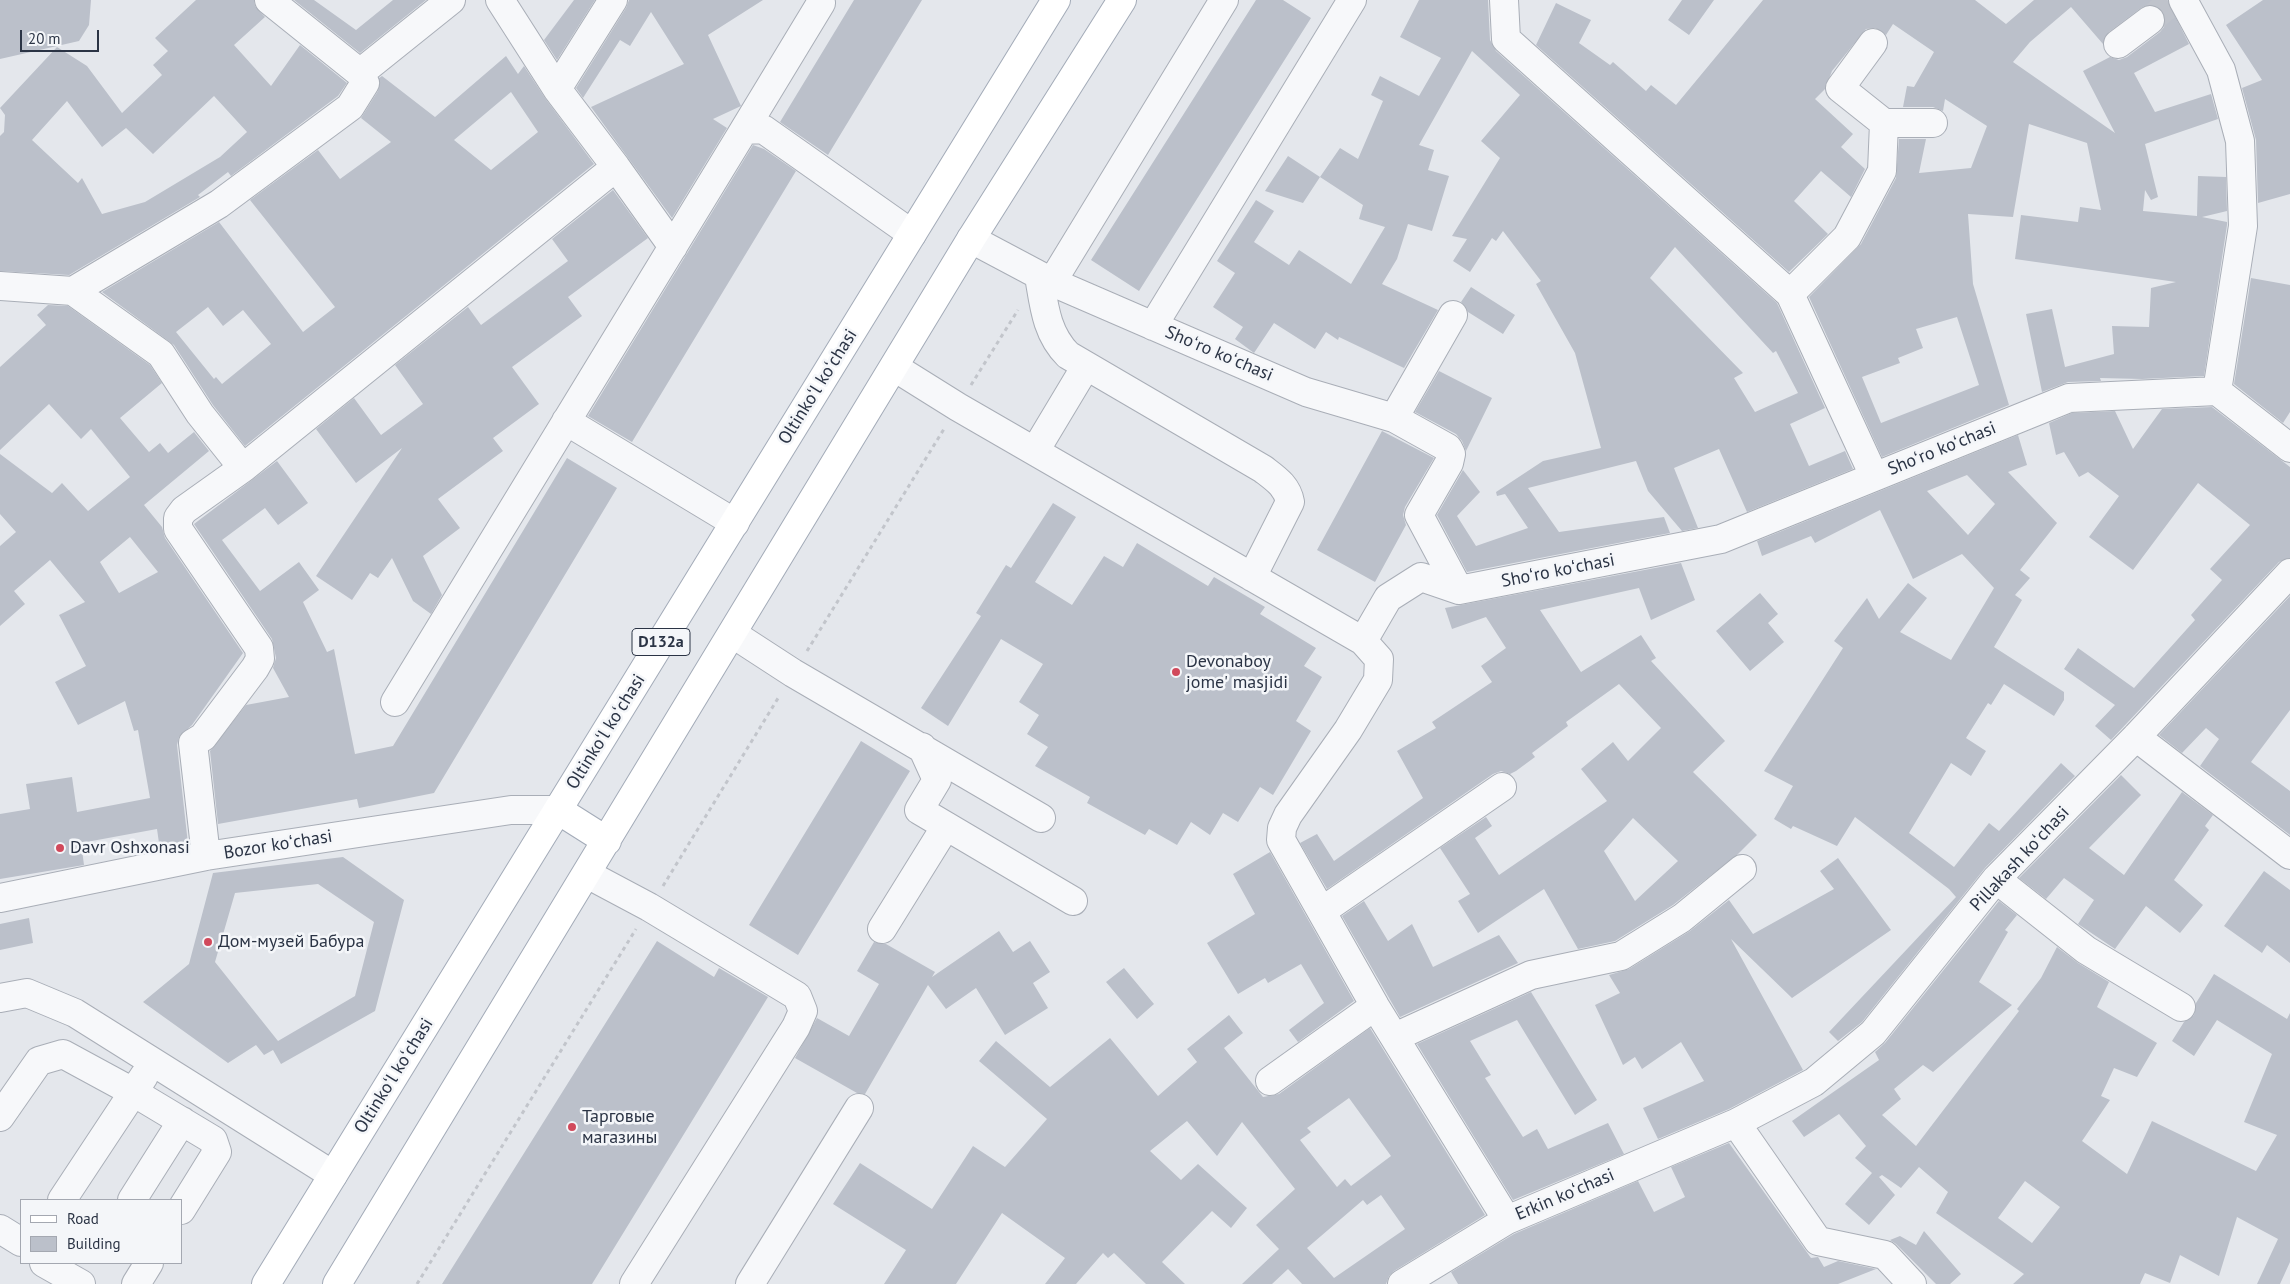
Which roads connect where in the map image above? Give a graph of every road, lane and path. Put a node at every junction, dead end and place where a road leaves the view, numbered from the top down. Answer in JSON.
{"nodes":[{"id":1,"x":269,"y":0,"type":"edge"},
{"id":2,"x":451,"y":0,"type":"edge"},
{"id":3,"x":500,"y":0,"type":"edge"},
{"id":4,"x":614,"y":0,"type":"edge"},
{"id":5,"x":1056,"y":0,"type":"edge"},
{"id":6,"x":1122,"y":0,"type":"edge"},
{"id":7,"x":1224,"y":0,"type":"edge"},
{"id":8,"x":1504,"y":0,"type":"edge"},
{"id":9,"x":2176,"y":1,"type":"edge"},
{"id":10,"x":821,"y":3,"type":"dead end"},
{"id":11,"x":1345,"y":3,"type":"edge"},
{"id":12,"x":2150,"y":20,"type":"tunnel mouth"},
{"id":13,"x":1873,"y":43,"type":"dead end"},
{"id":14,"x":2118,"y":44,"type":"dead end"},
{"id":15,"x":360,"y":73,"type":"junction"},
{"id":16,"x":557,"y":89,"type":"junction"},
{"id":17,"x":1884,"y":123,"type":"junction"},
{"id":18,"x":1933,"y":124,"type":"dead end"},
{"id":19,"x":744,"y":130,"type":"junction"},
{"id":20,"x":616,"y":167,"type":"junction"},
{"id":21,"x":912,"y":234,"type":"junction"},
{"id":22,"x":971,"y":239,"type":"junction"},
{"id":23,"x":673,"y":248,"type":"junction"},
{"id":24,"x":1045,"y":279,"type":"junction"},
{"id":25,"x":0,"y":286,"type":"edge"},
{"id":26,"x":73,"y":290,"type":"junction"},
{"id":27,"x":1790,"y":294,"type":"junction"},
{"id":28,"x":1453,"y":315,"type":"dead end"},
{"id":29,"x":1153,"y":326,"type":"junction"},
{"id":30,"x":1086,"y":366,"type":"junction"},
{"id":31,"x":894,"y":367,"type":"junction"},
{"id":32,"x":2217,"y":390,"type":"junction"},
{"id":33,"x":958,"y":406,"type":"junction"},
{"id":34,"x":1394,"y":418,"type":"junction"},
{"id":35,"x":566,"y":421,"type":"junction"},
{"id":36,"x":2290,"y":448,"type":"edge"},
{"id":37,"x":1035,"y":451,"type":"junction"},
{"id":38,"x":243,"y":468,"type":"junction"},
{"id":39,"x":1874,"y":476,"type":"junction"},
{"id":40,"x":735,"y":523,"type":"junction"},
{"id":41,"x":2290,"y":573,"type":"edge"},
{"id":42,"x":1252,"y":577,"type":"junction"},
{"id":43,"x":1459,"y":590,"type":"junction"},
{"id":44,"x":733,"y":634,"type":"junction"},
{"id":45,"x":1363,"y":641,"type":"junction"},
{"id":46,"x":793,"y":674,"type":"junction"},
{"id":47,"x":395,"y":702,"type":"dead end"},
{"id":48,"x":2136,"y":737,"type":"junction"},
{"id":49,"x":922,"y":747,"type":"junction"},
{"id":50,"x":1502,"y":786,"type":"dead end"},
{"id":51,"x":558,"y":810,"type":"junction"},
{"id":52,"x":1041,"y":818,"type":"dead end"},
{"id":53,"x":946,"y":826,"type":"junction"},
{"id":54,"x":607,"y":841,"type":"junction"},
{"id":55,"x":2290,"y":855,"type":"edge"},
{"id":56,"x":206,"y":856,"type":"junction"},
{"id":57,"x":1742,"y":869,"type":"dead end"},
{"id":58,"x":587,"y":874,"type":"junction"},
{"id":59,"x":1996,"y":879,"type":"junction"},
{"id":60,"x":0,"y":898,"type":"edge"},
{"id":61,"x":1074,"y":901,"type":"dead end"},
{"id":62,"x":649,"y":907,"type":"junction"},
{"id":63,"x":1322,"y":911,"type":"junction"},
{"id":64,"x":882,"y":929,"type":"dead end"},
{"id":65,"x":0,"y":998,"type":"edge"},
{"id":66,"x":1375,"y":1006,"type":"junction"},
{"id":67,"x":2181,"y":1007,"type":"dead end"},
{"id":68,"x":1395,"y":1037,"type":"junction"},
{"id":69,"x":153,"y":1062,"type":"junction"},
{"id":70,"x":1270,"y":1081,"type":"dead end"},
{"id":71,"x":134,"y":1092,"type":"junction"},
{"id":72,"x":859,"y":1108,"type":"dead end"},
{"id":73,"x":0,"y":1118,"type":"edge"},
{"id":74,"x":182,"y":1121,"type":"junction"},
{"id":75,"x":1736,"y":1123,"type":"junction"},
{"id":76,"x":333,"y":1175,"type":"junction"},
{"id":77,"x":63,"y":1199,"type":"edge"},
{"id":78,"x":133,"y":1199,"type":"edge"},
{"id":79,"x":182,"y":1208,"type":"edge"},
{"id":80,"x":1507,"y":1220,"type":"junction"},
{"id":81,"x":0,"y":1229,"type":"edge"},
{"id":82,"x":20,"y":1241,"type":"edge"},
{"id":83,"x":47,"y":1264,"type":"edge"},
{"id":84,"x":148,"y":1264,"type":"edge"},
{"id":85,"x":84,"y":1277,"type":"edge"},
{"id":86,"x":136,"y":1284,"type":"edge"},
{"id":87,"x":266,"y":1284,"type":"edge"},
{"id":88,"x":337,"y":1284,"type":"edge"},
{"id":89,"x":417,"y":1284,"type":"edge"},
{"id":90,"x":634,"y":1284,"type":"edge"},
{"id":91,"x":750,"y":1284,"type":"edge"},
{"id":92,"x":1402,"y":1284,"type":"edge"},
{"id":93,"x":1912,"y":1284,"type":"edge"}],
"edges":[{"from":1,"to":15,"type":"street"},
{"from":2,"to":15,"type":"street"},
{"from":3,"to":16,"type":"street"},
{"from":4,"to":16,"type":"street"},
{"from":5,"to":21,"type":"main road","name":"Oltinkoʻl koʻchasi","number":"D132a"},
{"from":6,"to":22,"type":"main road","number":"D132a"},
{"from":7,"to":24,"type":"street"},
{"from":8,"to":27,"type":"street"},
{"from":9,"to":32,"type":"street"},
{"from":10,"to":19,"type":"street"},
{"from":11,"to":29,"type":"street"},
{"from":12,"to":14,"type":"street"},
{"from":13,"to":17,"type":"street"},
{"from":15,"to":26,"type":"street"},
{"from":16,"to":20,"type":"street"},
{"from":17,"to":18,"type":"street"},
{"from":17,"to":27,"type":"street"},
{"from":19,"to":21,"type":"street"},
{"from":19,"to":23,"type":"street"},
{"from":20,"to":23,"type":"street"},
{"from":20,"to":38,"type":"street"},
{"from":21,"to":40,"type":"main road","name":"Oltinkoʻl koʻchasi","number":"D132a"},
{"from":22,"to":24,"type":"street","name":"Shoʻro koʻchasi"},
{"from":22,"to":31,"type":"main road","number":"D132a"},
{"from":23,"to":35,"type":"street"},
{"from":24,"to":29,"type":"street","name":"Shoʻro koʻchasi"},
{"from":24,"to":30,"type":"street"},
{"from":24,"to":33,"type":"path"},
{"from":25,"to":26,"type":"street"},
{"from":26,"to":38,"type":"street"},
{"from":27,"to":39,"type":"street"},
{"from":28,"to":34,"type":"street"},
{"from":29,"to":34,"type":"street","name":"Shoʻro koʻchasi"},
{"from":30,"to":37,"type":"street"},
{"from":30,"to":42,"type":"street"},
{"from":31,"to":33,"type":"street"},
{"from":31,"to":44,"type":"main road","number":"D132a"},
{"from":32,"to":36,"type":"street"},
{"from":32,"to":39,"type":"street","name":"Shoʻro koʻchasi"},
{"from":33,"to":37,"type":"street"},
{"from":33,"to":46,"type":"path"},
{"from":34,"to":43,"type":"street","name":"Shoʻro koʻchasi"},
{"from":35,"to":40,"type":"street"},
{"from":35,"to":47,"type":"street"},
{"from":37,"to":42,"type":"street"},
{"from":38,"to":56,"type":"street"},
{"from":39,"to":43,"type":"street","name":"Shoʻro koʻchasi"},
{"from":40,"to":51,"type":"main road","name":"Oltinkoʻl koʻchasi","number":"D132a"},
{"from":41,"to":48,"type":"street","name":"Pillakash koʻchasi"},
{"from":42,"to":45,"type":"street"},
{"from":43,"to":45,"type":"street"},
{"from":44,"to":46,"type":"street"},
{"from":44,"to":54,"type":"main road","number":"D132a"},
{"from":45,"to":63,"type":"street"},
{"from":46,"to":49,"type":"street"},
{"from":46,"to":62,"type":"path"},
{"from":48,"to":55,"type":"street"},
{"from":48,"to":59,"type":"street","name":"Pillakash koʻchasi"},
{"from":49,"to":52,"type":"street"},
{"from":49,"to":53,"type":"street"},
{"from":50,"to":63,"type":"street"},
{"from":51,"to":54,"type":"main road"},
{"from":51,"to":56,"type":"street","name":"Bozor koʻchasi"},
{"from":51,"to":76,"type":"main road","name":"Oltinkoʻl koʻchasi","number":"D132a"},
{"from":53,"to":61,"type":"street"},
{"from":53,"to":64,"type":"street"},
{"from":54,"to":58,"type":"main road","number":"D132a"},
{"from":56,"to":60,"type":"street","name":"Bozor koʻchasi"},
{"from":57,"to":68,"type":"street"},
{"from":58,"to":62,"type":"street"},
{"from":58,"to":88,"type":"main road","number":"D132a"},
{"from":59,"to":67,"type":"street"},
{"from":59,"to":75,"type":"street","name":"Pillakash koʻchasi"},
{"from":62,"to":89,"type":"path"},
{"from":62,"to":90,"type":"street"},
{"from":63,"to":66,"type":"street"},
{"from":65,"to":69,"type":"street"},
{"from":66,"to":68,"type":"street"},
{"from":66,"to":70,"type":"street"},
{"from":68,"to":80,"type":"street"},
{"from":69,"to":71,"type":"street"},
{"from":69,"to":76,"type":"street"},
{"from":71,"to":73,"type":"street"},
{"from":71,"to":74,"type":"street"},
{"from":71,"to":77,"type":"street"},
{"from":72,"to":91,"type":"street"},
{"from":74,"to":78,"type":"street"},
{"from":74,"to":79,"type":"street"},
{"from":75,"to":80,"type":"street","name":"Erkin koʻchasi"},
{"from":75,"to":93,"type":"street"},
{"from":76,"to":87,"type":"main road","name":"Oltinkoʻl koʻchasi","number":"D132a"},
{"from":80,"to":92,"type":"street","name":"Erkin koʻchasi"},
{"from":81,"to":82,"type":"street"},
{"from":83,"to":85,"type":"street"},
{"from":84,"to":86,"type":"street"}]}
